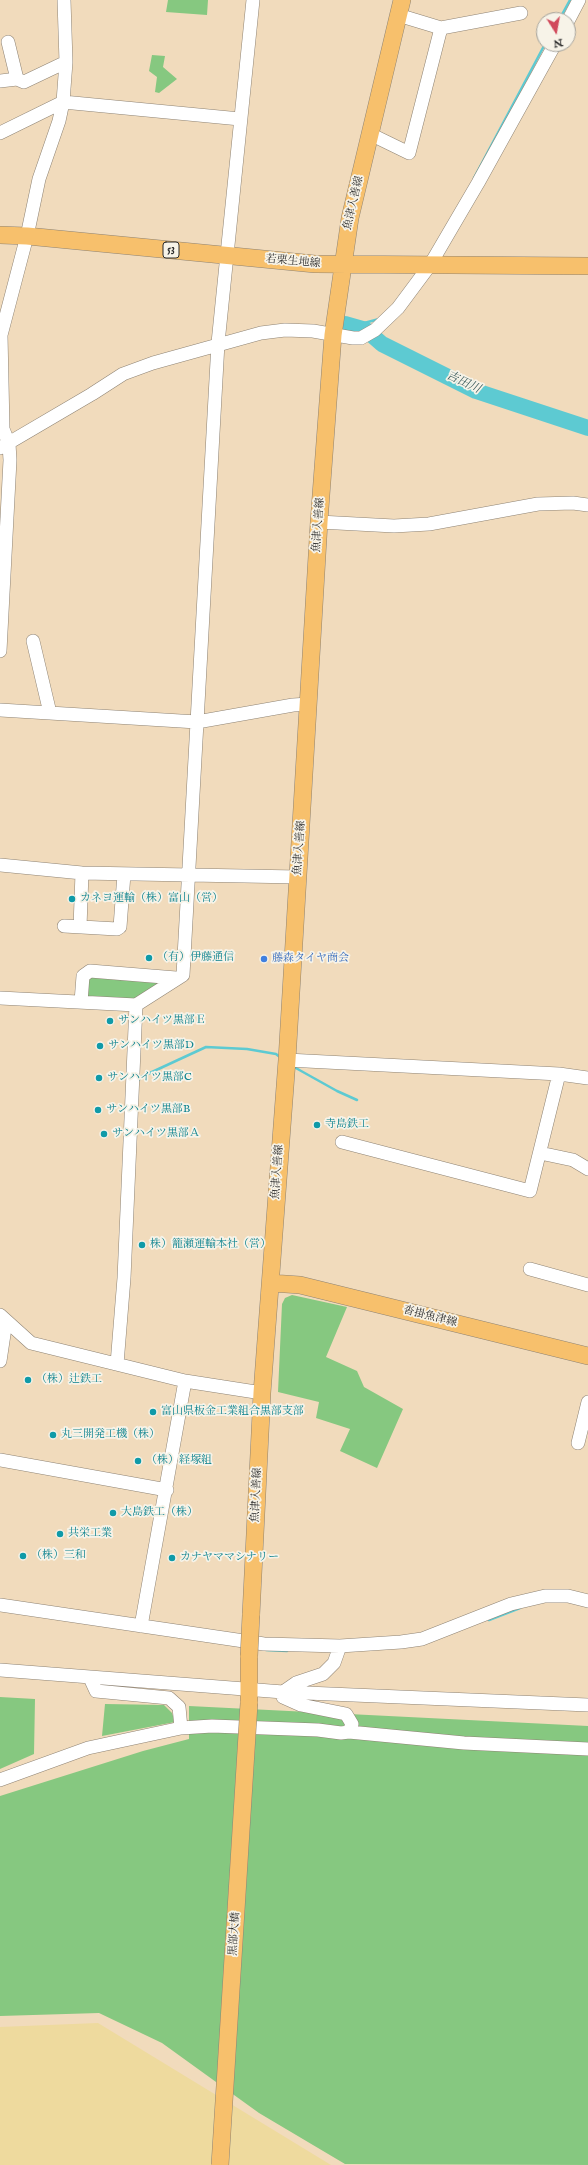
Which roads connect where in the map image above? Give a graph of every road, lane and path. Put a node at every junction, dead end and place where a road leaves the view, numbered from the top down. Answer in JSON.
{"nodes":[{"id":1,"x":64,"y":0,"type":"edge"},
{"id":2,"x":253,"y":0,"type":"edge"},
{"id":3,"x":580,"y":0,"type":"edge"},
{"id":4,"x":400,"y":8,"type":"edge"},
{"id":5,"x":573,"y":12,"type":"edge"},
{"id":6,"x":521,"y":13,"type":"dead end"},
{"id":7,"x":440,"y":28,"type":"junction"},
{"id":8,"x":8,"y":42,"type":"dead end"},
{"id":9,"x":551,"y":52,"type":"edge"},
{"id":10,"x":66,"y":62,"type":"junction"},
{"id":11,"x":17,"y":78,"type":"junction"},
{"id":12,"x":0,"y":81,"type":"edge"},
{"id":13,"x":63,"y":102,"type":"junction"},
{"id":14,"x":240,"y":119,"type":"junction"},
{"id":15,"x":0,"y":133,"type":"edge"},
{"id":16,"x":370,"y":134,"type":"junction"},
{"id":17,"x":0,"y":235,"type":"edge"},
{"id":18,"x":27,"y":236,"type":"junction"},
{"id":19,"x":226,"y":256,"type":"junction"},
{"id":20,"x":342,"y":265,"type":"junction"},
{"id":21,"x":430,"y":265,"type":"junction"},
{"id":22,"x":588,"y":266,"type":"edge"},
{"id":23,"x":333,"y":334,"type":"junction"},
{"id":24,"x":218,"y":343,"type":"junction"},
{"id":25,"x":2,"y":430,"type":"edge"},
{"id":26,"x":4,"y":446,"type":"edge"},
{"id":27,"x":588,"y":505,"type":"edge"},
{"id":28,"x":319,"y":522,"type":"junction"},
{"id":29,"x":33,"y":641,"type":"dead end"},
{"id":30,"x":0,"y":651,"type":"edge"},
{"id":31,"x":308,"y":704,"type":"junction"},
{"id":32,"x":0,"y":710,"type":"edge"},
{"id":33,"x":50,"y":713,"type":"junction"},
{"id":34,"x":197,"y":722,"type":"junction"},
{"id":35,"x":0,"y":865,"type":"edge"},
{"id":36,"x":82,"y":873,"type":"junction"},
{"id":37,"x":124,"y":874,"type":"junction"},
{"id":38,"x":187,"y":876,"type":"junction"},
{"id":39,"x":298,"y":878,"type":"junction"},
{"id":40,"x":64,"y":926,"type":"dead end"},
{"id":41,"x":80,"y":927,"type":"junction"},
{"id":42,"x":176,"y":978,"type":"junction"},
{"id":43,"x":0,"y":998,"type":"edge"},
{"id":44,"x":81,"y":1002,"type":"junction"},
{"id":45,"x":136,"y":1005,"type":"junction"},
{"id":46,"x":287,"y":1060,"type":"junction"},
{"id":47,"x":559,"y":1074,"type":"junction"},
{"id":48,"x":588,"y":1078,"type":"edge"},
{"id":49,"x":342,"y":1142,"type":"dead end"},
{"id":50,"x":540,"y":1153,"type":"junction"},
{"id":51,"x":588,"y":1169,"type":"edge"},
{"id":52,"x":530,"y":1269,"type":"dead end"},
{"id":53,"x":271,"y":1283,"type":"junction"},
{"id":54,"x":588,"y":1285,"type":"edge"},
{"id":55,"x":3,"y":1318,"type":"edge"},
{"id":56,"x":588,"y":1356,"type":"edge"},
{"id":57,"x":0,"y":1361,"type":"edge"},
{"id":58,"x":117,"y":1364,"type":"junction"},
{"id":59,"x":185,"y":1381,"type":"junction"},
{"id":60,"x":262,"y":1394,"type":"junction"},
{"id":61,"x":588,"y":1402,"type":"edge"},
{"id":62,"x":578,"y":1442,"type":"dead end"},
{"id":63,"x":0,"y":1460,"type":"edge"},
{"id":64,"x":167,"y":1490,"type":"junction"},
{"id":65,"x":588,"y":1601,"type":"edge"},
{"id":66,"x":0,"y":1605,"type":"edge"},
{"id":67,"x":141,"y":1626,"type":"junction"},
{"id":68,"x":340,"y":1646,"type":"junction"},
{"id":69,"x":0,"y":1670,"type":"edge"},
{"id":70,"x":90,"y":1678,"type":"junction"},
{"id":71,"x":282,"y":1692,"type":"junction"},
{"id":72,"x":249,"y":1696,"type":"junction"},
{"id":73,"x":588,"y":1705,"type":"edge"},
{"id":74,"x":181,"y":1728,"type":"junction"},
{"id":75,"x":349,"y":1732,"type":"junction"},
{"id":76,"x":588,"y":1750,"type":"edge"},
{"id":77,"x":0,"y":1780,"type":"edge"},
{"id":78,"x":220,"y":2165,"type":"edge"}],
"edges":[{"from":1,"to":10,"type":"street"},
{"from":2,"to":14,"type":"street"},
{"from":3,"to":5,"type":"street"},
{"from":4,"to":7,"type":"street"},
{"from":4,"to":16,"type":"main road","name":"魚津入善線"},
{"from":6,"to":7,"type":"street"},
{"from":7,"to":16,"type":"street"},
{"from":8,"to":11,"type":"street"},
{"from":9,"to":21,"type":"street"},
{"from":10,"to":11,"type":"street"},
{"from":10,"to":13,"type":"street"},
{"from":11,"to":12,"type":"street"},
{"from":13,"to":14,"type":"street"},
{"from":13,"to":15,"type":"street"},
{"from":13,"to":18,"type":"street"},
{"from":14,"to":19,"type":"street"},
{"from":16,"to":20,"type":"main road","name":"魚津入善線"},
{"from":17,"to":18,"type":"main road","name":"若栗生地線","number":"53"},
{"from":18,"to":19,"type":"main road","name":"若栗生地線","number":"53"},
{"from":18,"to":25,"type":"street"},
{"from":19,"to":20,"type":"main road","name":"若栗生地線","number":"53"},
{"from":19,"to":24,"type":"street"},
{"from":20,"to":21,"type":"main road","name":"若栗生地線","number":"53"},
{"from":20,"to":23,"type":"main road","name":"魚津入善線"},
{"from":21,"to":22,"type":"main road","name":"若栗生地線","number":"53"},
{"from":21,"to":23,"type":"street"},
{"from":23,"to":24,"type":"street"},
{"from":23,"to":28,"type":"main road","name":"魚津入善線"},
{"from":24,"to":26,"type":"street"},
{"from":24,"to":34,"type":"street"},
{"from":25,"to":26,"type":"street"},
{"from":26,"to":30,"type":"street"},
{"from":27,"to":28,"type":"street"},
{"from":28,"to":31,"type":"main road","name":"魚津入善線"},
{"from":29,"to":33,"type":"street"},
{"from":31,"to":34,"type":"street"},
{"from":31,"to":39,"type":"main road","name":"魚津入善線"},
{"from":32,"to":33,"type":"street"},
{"from":33,"to":34,"type":"street"},
{"from":34,"to":38,"type":"street"},
{"from":35,"to":36,"type":"street"},
{"from":36,"to":37,"type":"street"},
{"from":36,"to":41,"type":"street"},
{"from":37,"to":38,"type":"street"},
{"from":37,"to":41,"type":"street"},
{"from":38,"to":39,"type":"street"},
{"from":38,"to":42,"type":"street"},
{"from":39,"to":46,"type":"main road","name":"魚津入善線"},
{"from":40,"to":41,"type":"street"},
{"from":42,"to":44,"type":"street"},
{"from":42,"to":45,"type":"street"},
{"from":43,"to":44,"type":"street"},
{"from":44,"to":45,"type":"street"},
{"from":45,"to":58,"type":"street"},
{"from":46,"to":47,"type":"street"},
{"from":46,"to":53,"type":"main road","name":"魚津入善線"},
{"from":47,"to":48,"type":"street"},
{"from":47,"to":50,"type":"street"},
{"from":49,"to":50,"type":"street"},
{"from":50,"to":51,"type":"street"},
{"from":52,"to":54,"type":"street"},
{"from":53,"to":56,"type":"main road","name":"沓掛魚津線"},
{"from":53,"to":60,"type":"main road","name":"魚津入善線"},
{"from":55,"to":57,"type":"street"},
{"from":55,"to":58,"type":"street"},
{"from":58,"to":59,"type":"street"},
{"from":59,"to":60,"type":"street"},
{"from":59,"to":64,"type":"street"},
{"from":60,"to":72,"type":"main road","name":"魚津入善線","bridge":true},
{"from":61,"to":62,"type":"street"},
{"from":63,"to":64,"type":"street"},
{"from":64,"to":67,"type":"street"},
{"from":65,"to":68,"type":"street"},
{"from":66,"to":67,"type":"street"},
{"from":67,"to":68,"type":"street"},
{"from":68,"to":71,"type":"street"},
{"from":69,"to":70,"type":"street"},
{"from":70,"to":72,"type":"street"},
{"from":70,"to":74,"type":"street"},
{"from":71,"to":72,"type":"street"},
{"from":71,"to":73,"type":"street"},
{"from":71,"to":75,"type":"street"},
{"from":72,"to":78,"type":"main road","name":"黒部大橋","bridge":true},
{"from":74,"to":75,"type":"street"},
{"from":74,"to":77,"type":"street"},
{"from":75,"to":76,"type":"street"}]}
